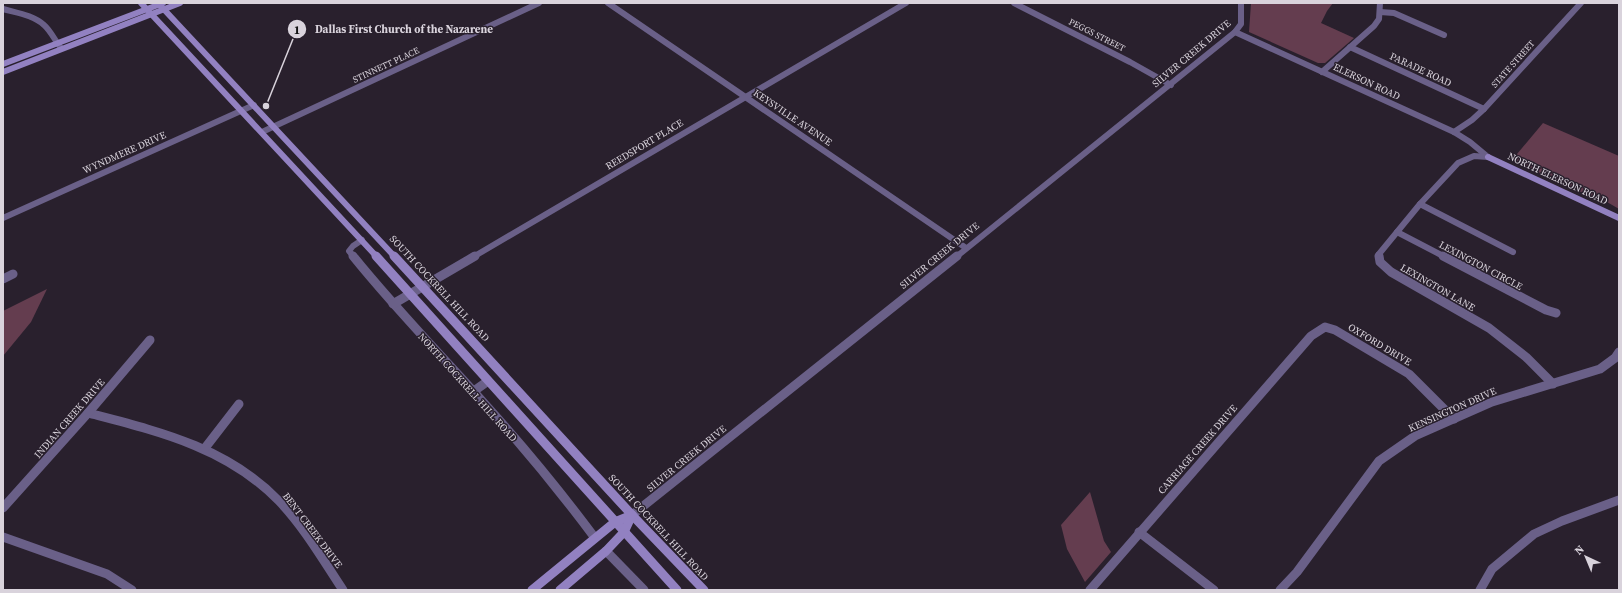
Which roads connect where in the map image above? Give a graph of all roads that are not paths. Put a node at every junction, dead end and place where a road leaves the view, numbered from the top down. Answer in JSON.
{"nodes":[{"id":1,"x":141,"y":3,"type":"edge"},
{"id":2,"x":180,"y":3,"type":"edge"},
{"id":3,"x":539,"y":3,"type":"edge"},
{"id":4,"x":608,"y":3,"type":"edge"},
{"id":5,"x":906,"y":3,"type":"edge"},
{"id":6,"x":1014,"y":3,"type":"edge"},
{"id":7,"x":1238,"y":3,"type":"edge"},
{"id":8,"x":1380,"y":3,"type":"edge"},
{"id":9,"x":1581,"y":3,"type":"edge"},
{"id":10,"x":161,"y":5,"type":"edge"},
{"id":11,"x":3,"y":9,"type":"edge"},
{"id":12,"x":146,"y":9,"type":"junction"},
{"id":13,"x":1380,"y":12,"type":"junction"},
{"id":14,"x":151,"y":14,"type":"junction"},
{"id":15,"x":1235,"y":32,"type":"junction"},
{"id":16,"x":1444,"y":35,"type":"dead end"},
{"id":17,"x":60,"y":46,"type":"junction"},
{"id":18,"x":1350,"y":47,"type":"junction"},
{"id":19,"x":3,"y":64,"type":"edge"},
{"id":20,"x":3,"y":72,"type":"edge"},
{"id":21,"x":1322,"y":72,"type":"junction"},
{"id":22,"x":1171,"y":85,"type":"junction"},
{"id":23,"x":745,"y":97,"type":"junction"},
{"id":24,"x":254,"y":105,"type":"junction"},
{"id":25,"x":1484,"y":109,"type":"junction"},
{"id":26,"x":242,"y":110,"type":"junction"},
{"id":27,"x":274,"y":126,"type":"junction"},
{"id":28,"x":262,"y":132,"type":"junction"},
{"id":29,"x":1454,"y":132,"type":"junction"},
{"id":30,"x":1488,"y":157,"type":"junction"},
{"id":31,"x":1420,"y":204,"type":"junction"},
{"id":32,"x":3,"y":218,"type":"edge"},
{"id":33,"x":1619,"y":218,"type":"edge"},
{"id":34,"x":1397,"y":232,"type":"junction"},
{"id":35,"x":362,"y":240,"type":"junction"},
{"id":36,"x":966,"y":248,"type":"junction"},
{"id":37,"x":1513,"y":252,"type":"dead end"},
{"id":38,"x":13,"y":274,"type":"dead end"},
{"id":39,"x":3,"y":278,"type":"edge"},
{"id":40,"x":423,"y":286,"type":"junction"},
{"id":41,"x":410,"y":294,"type":"junction"},
{"id":42,"x":393,"y":304,"type":"junction"},
{"id":43,"x":1556,"y":313,"type":"dead end"},
{"id":44,"x":1325,"y":327,"type":"joint"},
{"id":45,"x":150,"y":340,"type":"dead end"},
{"id":46,"x":1619,"y":352,"type":"edge"},
{"id":47,"x":488,"y":381,"type":"junction"},
{"id":48,"x":1553,"y":384,"type":"junction"},
{"id":49,"x":474,"y":391,"type":"junction"},
{"id":50,"x":239,"y":404,"type":"dead end"},
{"id":51,"x":88,"y":413,"type":"junction"},
{"id":52,"x":1454,"y":419,"type":"junction"},
{"id":53,"x":205,"y":448,"type":"junction"},
{"id":54,"x":1619,"y":500,"type":"edge"},
{"id":55,"x":3,"y":508,"type":"edge"},
{"id":56,"x":632,"y":516,"type":"junction"},
{"id":57,"x":615,"y":522,"type":"junction"},
{"id":58,"x":624,"y":532,"type":"junction"},
{"id":59,"x":1139,"y":532,"type":"junction"},
{"id":60,"x":3,"y":537,"type":"edge"},
{"id":61,"x":595,"y":538,"type":"junction"},
{"id":62,"x":606,"y":551,"type":"junction"},
{"id":63,"x":132,"y":590,"type":"edge"},
{"id":64,"x":343,"y":590,"type":"edge"},
{"id":65,"x":532,"y":590,"type":"edge"},
{"id":66,"x":560,"y":590,"type":"edge"},
{"id":67,"x":644,"y":590,"type":"edge"},
{"id":68,"x":677,"y":590,"type":"edge"},
{"id":69,"x":704,"y":590,"type":"edge"},
{"id":70,"x":1090,"y":590,"type":"edge"},
{"id":71,"x":1214,"y":590,"type":"edge"},
{"id":72,"x":1280,"y":590,"type":"edge"},
{"id":73,"x":1480,"y":590,"type":"edge"}],
"edges":[{"from":1,"to":12,"type":"main road"},
{"from":2,"to":10,"type":"main road"},
{"from":3,"to":27,"type":"street","name":"STINNETT PLACE"},
{"from":4,"to":23,"type":"street","name":"KEYSVILLE AVENUE"},
{"from":5,"to":23,"type":"street","name":"REEDSPORT PLACE"},
{"from":6,"to":22,"type":"street","name":"PEGGS STREET"},
{"from":7,"to":15,"type":"street","name":"SILVER CREEK DRIVE"},
{"from":8,"to":13,"type":"street"},
{"from":9,"to":25,"type":"street","name":"STATE STREET"},
{"from":10,"to":12,"type":"main road"},
{"from":10,"to":14,"type":"main road"},
{"from":10,"to":24,"type":"main road","name":"SOUTH COCKRELL HILL ROAD"},
{"from":11,"to":17,"type":"street"},
{"from":12,"to":14,"type":"main road"},
{"from":12,"to":17,"type":"main road"},
{"from":13,"to":16,"type":"street"},
{"from":13,"to":18,"type":"street"},
{"from":14,"to":17,"type":"main road"},
{"from":14,"to":26,"type":"main road"},
{"from":15,"to":21,"type":"street","name":"ELERSON ROAD"},
{"from":15,"to":22,"type":"street","name":"SILVER CREEK DRIVE"},
{"from":17,"to":19,"type":"main road"},
{"from":17,"to":20,"type":"main road"},
{"from":18,"to":21,"type":"street"},
{"from":18,"to":25,"type":"street","name":"PARADE ROAD"},
{"from":21,"to":29,"type":"street","name":"ELERSON ROAD"},
{"from":22,"to":36,"type":"street","name":"SILVER CREEK DRIVE"},
{"from":23,"to":36,"type":"street","name":"KEYSVILLE AVENUE"},
{"from":23,"to":40,"type":"street","name":"REEDSPORT PLACE"},
{"from":24,"to":26,"type":"street","name":"WYNDMERE DRIVE"},
{"from":24,"to":27,"type":"main road","name":"SOUTH COCKRELL HILL ROAD"},
{"from":25,"to":29,"type":"street","name":"STATE STREET"},
{"from":26,"to":28,"type":"main road"},
{"from":26,"to":32,"type":"street","name":"WYNDMERE DRIVE"},
{"from":27,"to":28,"type":"street","name":"STINNETT PLACE"},
{"from":27,"to":40,"type":"main road","name":"SOUTH COCKRELL HILL ROAD"},
{"from":28,"to":35,"type":"main road"},
{"from":29,"to":30,"type":"street","name":"ELERSON ROAD"},
{"from":30,"to":31,"type":"street","name":"LEXINGTON LANE"},
{"from":30,"to":33,"type":"main road","name":"NORTH ELERSON ROAD"},
{"from":31,"to":34,"type":"street","name":"LEXINGTON LANE"},
{"from":31,"to":37,"type":"street"},
{"from":34,"to":43,"type":"street","name":"LEXINGTON CIRCLE"},
{"from":34,"to":48,"type":"street","name":"LEXINGTON LANE"},
{"from":35,"to":41,"type":"main road"},
{"from":35,"to":42,"type":"street","name":"NORTH COCKRELL HILL ROAD"},
{"from":36,"to":56,"type":"street","name":"SILVER CREEK DRIVE"},
{"from":38,"to":39,"type":"street"},
{"from":40,"to":41,"type":"street","name":"REEDSPORT PLACE"},
{"from":40,"to":56,"type":"main road","name":"SOUTH COCKRELL HILL ROAD"},
{"from":41,"to":42,"type":"street","name":"REEDSPORT PLACE"},
{"from":41,"to":47,"type":"main road"},
{"from":42,"to":49,"type":"street","name":"NORTH COCKRELL HILL ROAD"},
{"from":44,"to":52,"type":"street","name":"OXFORD DRIVE"},
{"from":44,"to":59,"type":"street","name":"CARRIAGE CREEK DRIVE"},
{"from":45,"to":51,"type":"street","name":"INDIAN CREEK DRIVE"},
{"from":46,"to":48,"type":"street","name":"KENSINGTON DRIVE"},
{"from":47,"to":49,"type":"street"},
{"from":47,"to":57,"type":"main road"},
{"from":48,"to":52,"type":"street","name":"KENSINGTON DRIVE"},
{"from":49,"to":61,"type":"street","name":"NORTH COCKRELL HILL ROAD"},
{"from":50,"to":53,"type":"street"},
{"from":51,"to":53,"type":"street","name":"BENT CREEK DRIVE"},
{"from":51,"to":55,"type":"street","name":"INDIAN CREEK DRIVE"},
{"from":52,"to":72,"type":"street","name":"KENSINGTON DRIVE"},
{"from":53,"to":64,"type":"street","name":"BENT CREEK DRIVE"},
{"from":54,"to":73,"type":"street"},
{"from":56,"to":57,"type":"main road","name":"SILVER CREEK DRIVE"},
{"from":56,"to":58,"type":"main road","name":"SILVER CREEK DRIVE"},
{"from":56,"to":69,"type":"main road","name":"SOUTH COCKRELL HILL ROAD"},
{"from":57,"to":58,"type":"main road"},
{"from":57,"to":61,"type":"main road","name":"SILVER CREEK DRIVE"},
{"from":58,"to":62,"type":"main road","name":"SILVER CREEK DRIVE"},
{"from":58,"to":68,"type":"main road"},
{"from":59,"to":70,"type":"street","name":"CARRIAGE CREEK DRIVE"},
{"from":59,"to":71,"type":"street"},
{"from":60,"to":63,"type":"street"},
{"from":61,"to":65,"type":"main road","name":"SILVER CREEK DRIVE"},
{"from":62,"to":66,"type":"main road","name":"SILVER CREEK DRIVE"},
{"from":62,"to":67,"type":"street"}]}
